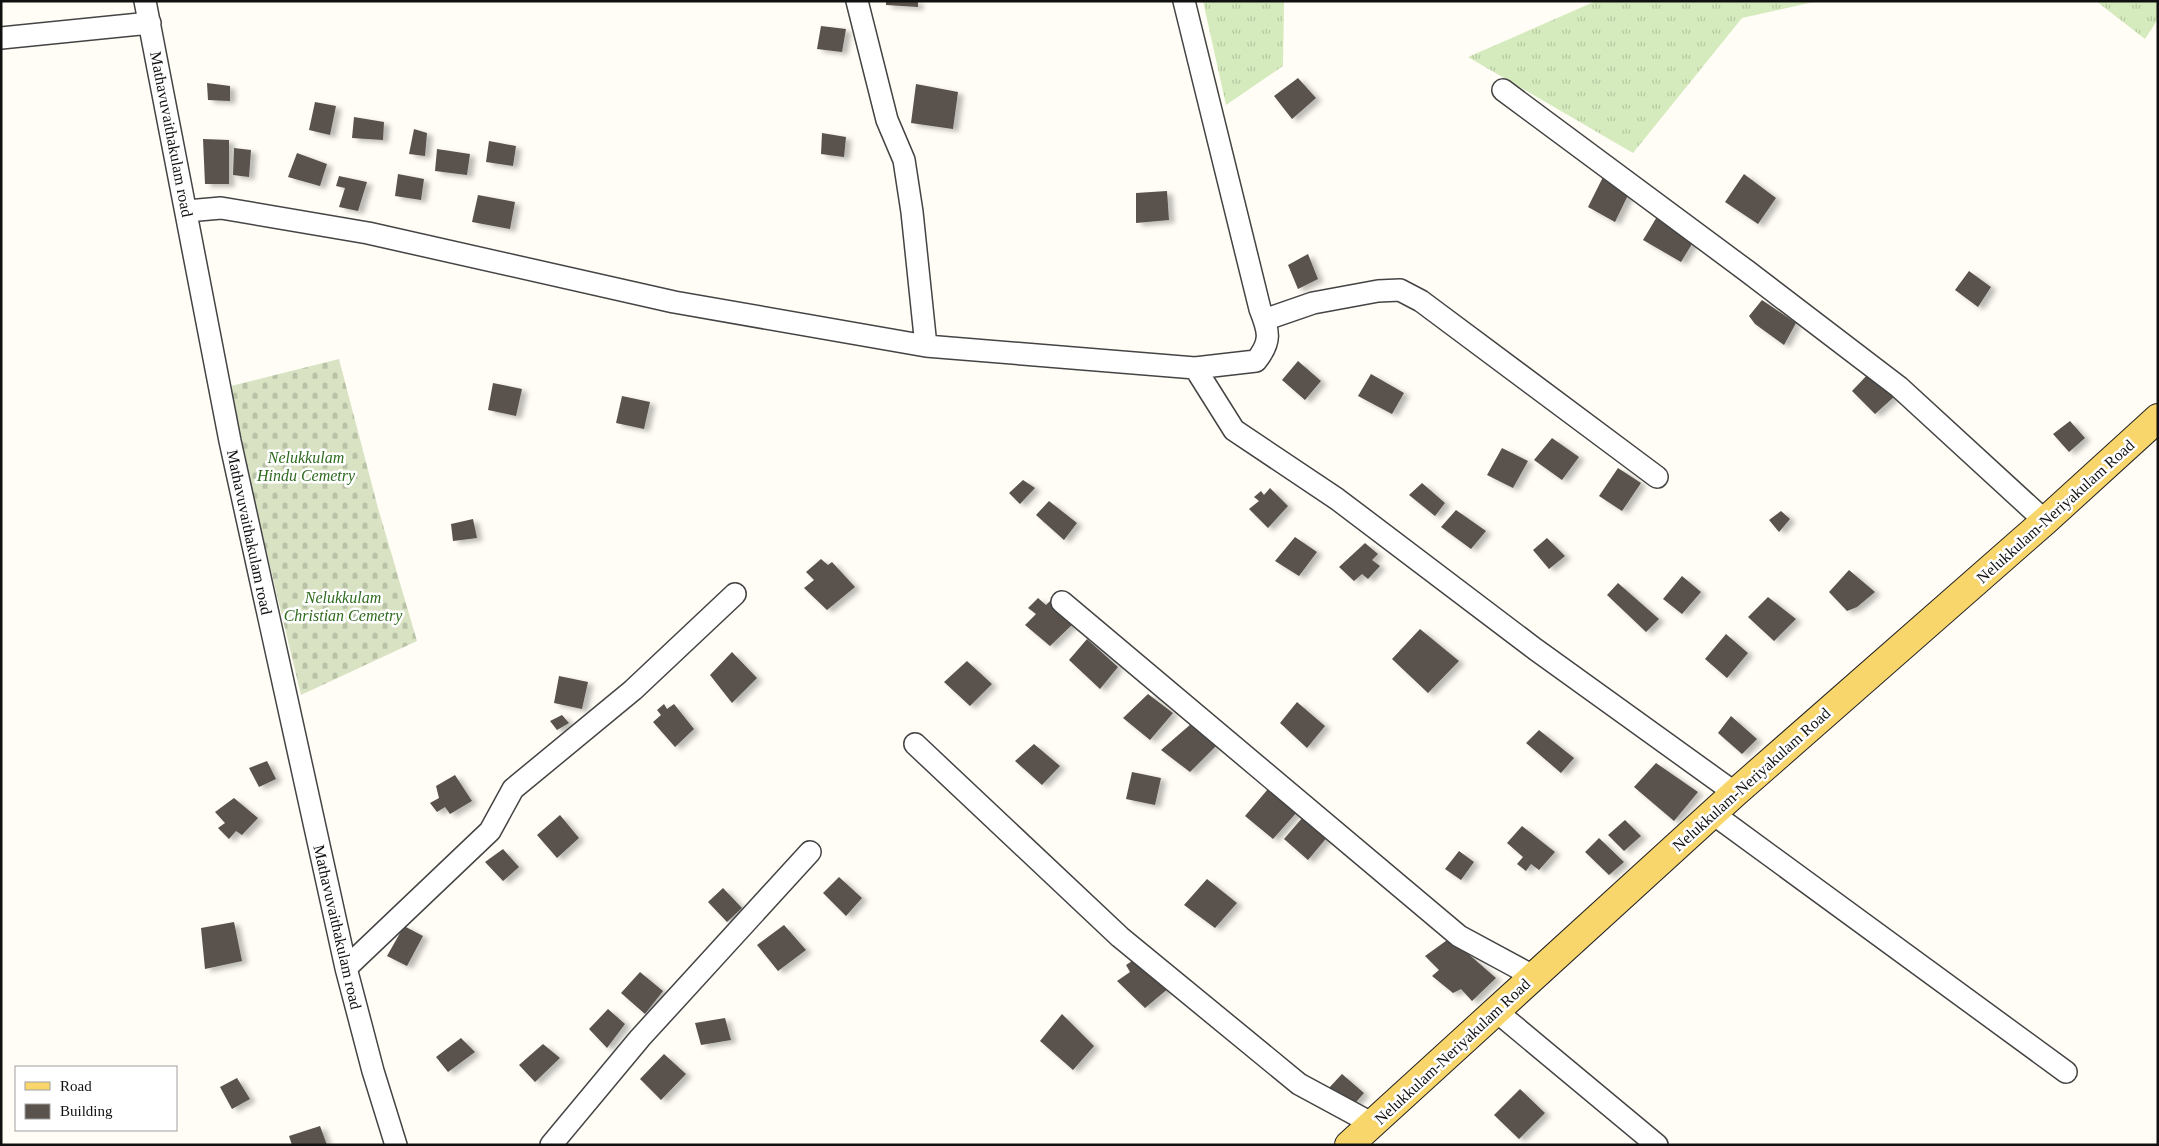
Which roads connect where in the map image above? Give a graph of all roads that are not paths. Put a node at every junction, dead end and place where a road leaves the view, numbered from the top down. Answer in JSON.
{"nodes":[{"id":1,"x":145,"y":1,"type":"edge"},
{"id":2,"x":857,"y":1,"type":"edge"},
{"id":3,"x":1184,"y":1,"type":"edge"},
{"id":4,"x":150,"y":24,"type":"junction"},
{"id":5,"x":1,"y":38,"type":"edge"},
{"id":6,"x":1503,"y":90,"type":"dead end"},
{"id":7,"x":187,"y":211,"type":"junction"},
{"id":8,"x":1264,"y":320,"type":"junction"},
{"id":9,"x":926,"y":346,"type":"junction"},
{"id":10,"x":1195,"y":368,"type":"junction"},
{"id":11,"x":2158,"y":418,"type":"edge"},
{"id":12,"x":1657,"y":477,"type":"dead end"},
{"id":13,"x":2045,"y":521,"type":"junction"},
{"id":14,"x":735,"y":594,"type":"dead end"},
{"id":15,"x":1062,"y":602,"type":"dead end"},
{"id":16,"x":915,"y":744,"type":"dead end"},
{"id":17,"x":1735,"y":793,"type":"junction"},
{"id":18,"x":1712,"y":813,"type":"junction"},
{"id":19,"x":810,"y":852,"type":"dead end"},
{"id":20,"x":346,"y":968,"type":"junction"},
{"id":21,"x":1533,"y":976,"type":"junction"},
{"id":22,"x":1496,"y":1011,"type":"junction"},
{"id":23,"x":2066,"y":1072,"type":"dead end"},
{"id":24,"x":1373,"y":1124,"type":"junction"},
{"id":25,"x":396,"y":1145,"type":"edge"},
{"id":26,"x":551,"y":1145,"type":"edge"},
{"id":27,"x":1349,"y":1145,"type":"edge"},
{"id":28,"x":1657,"y":1145,"type":"edge"}],
"edges":[{"from":1,"to":4,"type":"street","name":"Mathavuvaithakulam road"},
{"from":2,"to":9,"type":"street"},
{"from":3,"to":8,"type":"street"},
{"from":4,"to":5,"type":"street"},
{"from":4,"to":7,"type":"street","name":"Mathavuvaithakulam road"},
{"from":6,"to":13,"type":"street"},
{"from":7,"to":9,"type":"street"},
{"from":7,"to":20,"type":"street","name":"Mathavuvaithakulam road"},
{"from":8,"to":10,"type":"street"},
{"from":8,"to":12,"type":"street"},
{"from":9,"to":10,"type":"street"},
{"from":10,"to":17,"type":"street"},
{"from":11,"to":13,"type":"main road","name":"Nelukkulam-Neriyakulam Road"},
{"from":13,"to":17,"type":"main road","name":"Nelukkulam-Neriyakulam Road"},
{"from":14,"to":20,"type":"street"},
{"from":15,"to":21,"type":"street"},
{"from":16,"to":24,"type":"street"},
{"from":17,"to":18,"type":"main road","name":"Nelukkulam-Neriyakulam Road"},
{"from":18,"to":21,"type":"main road","name":"Nelukkulam-Neriyakulam Road"},
{"from":18,"to":23,"type":"street"},
{"from":19,"to":26,"type":"street"},
{"from":20,"to":25,"type":"street","name":"Mathavuvaithakulam road"},
{"from":21,"to":22,"type":"main road","name":"Nelukkulam-Neriyakulam Road"},
{"from":22,"to":24,"type":"main road","name":"Nelukkulam-Neriyakulam Road"},
{"from":22,"to":28,"type":"street"},
{"from":24,"to":27,"type":"main road","name":"Nelukkulam-Neriyakulam Road"}]}
